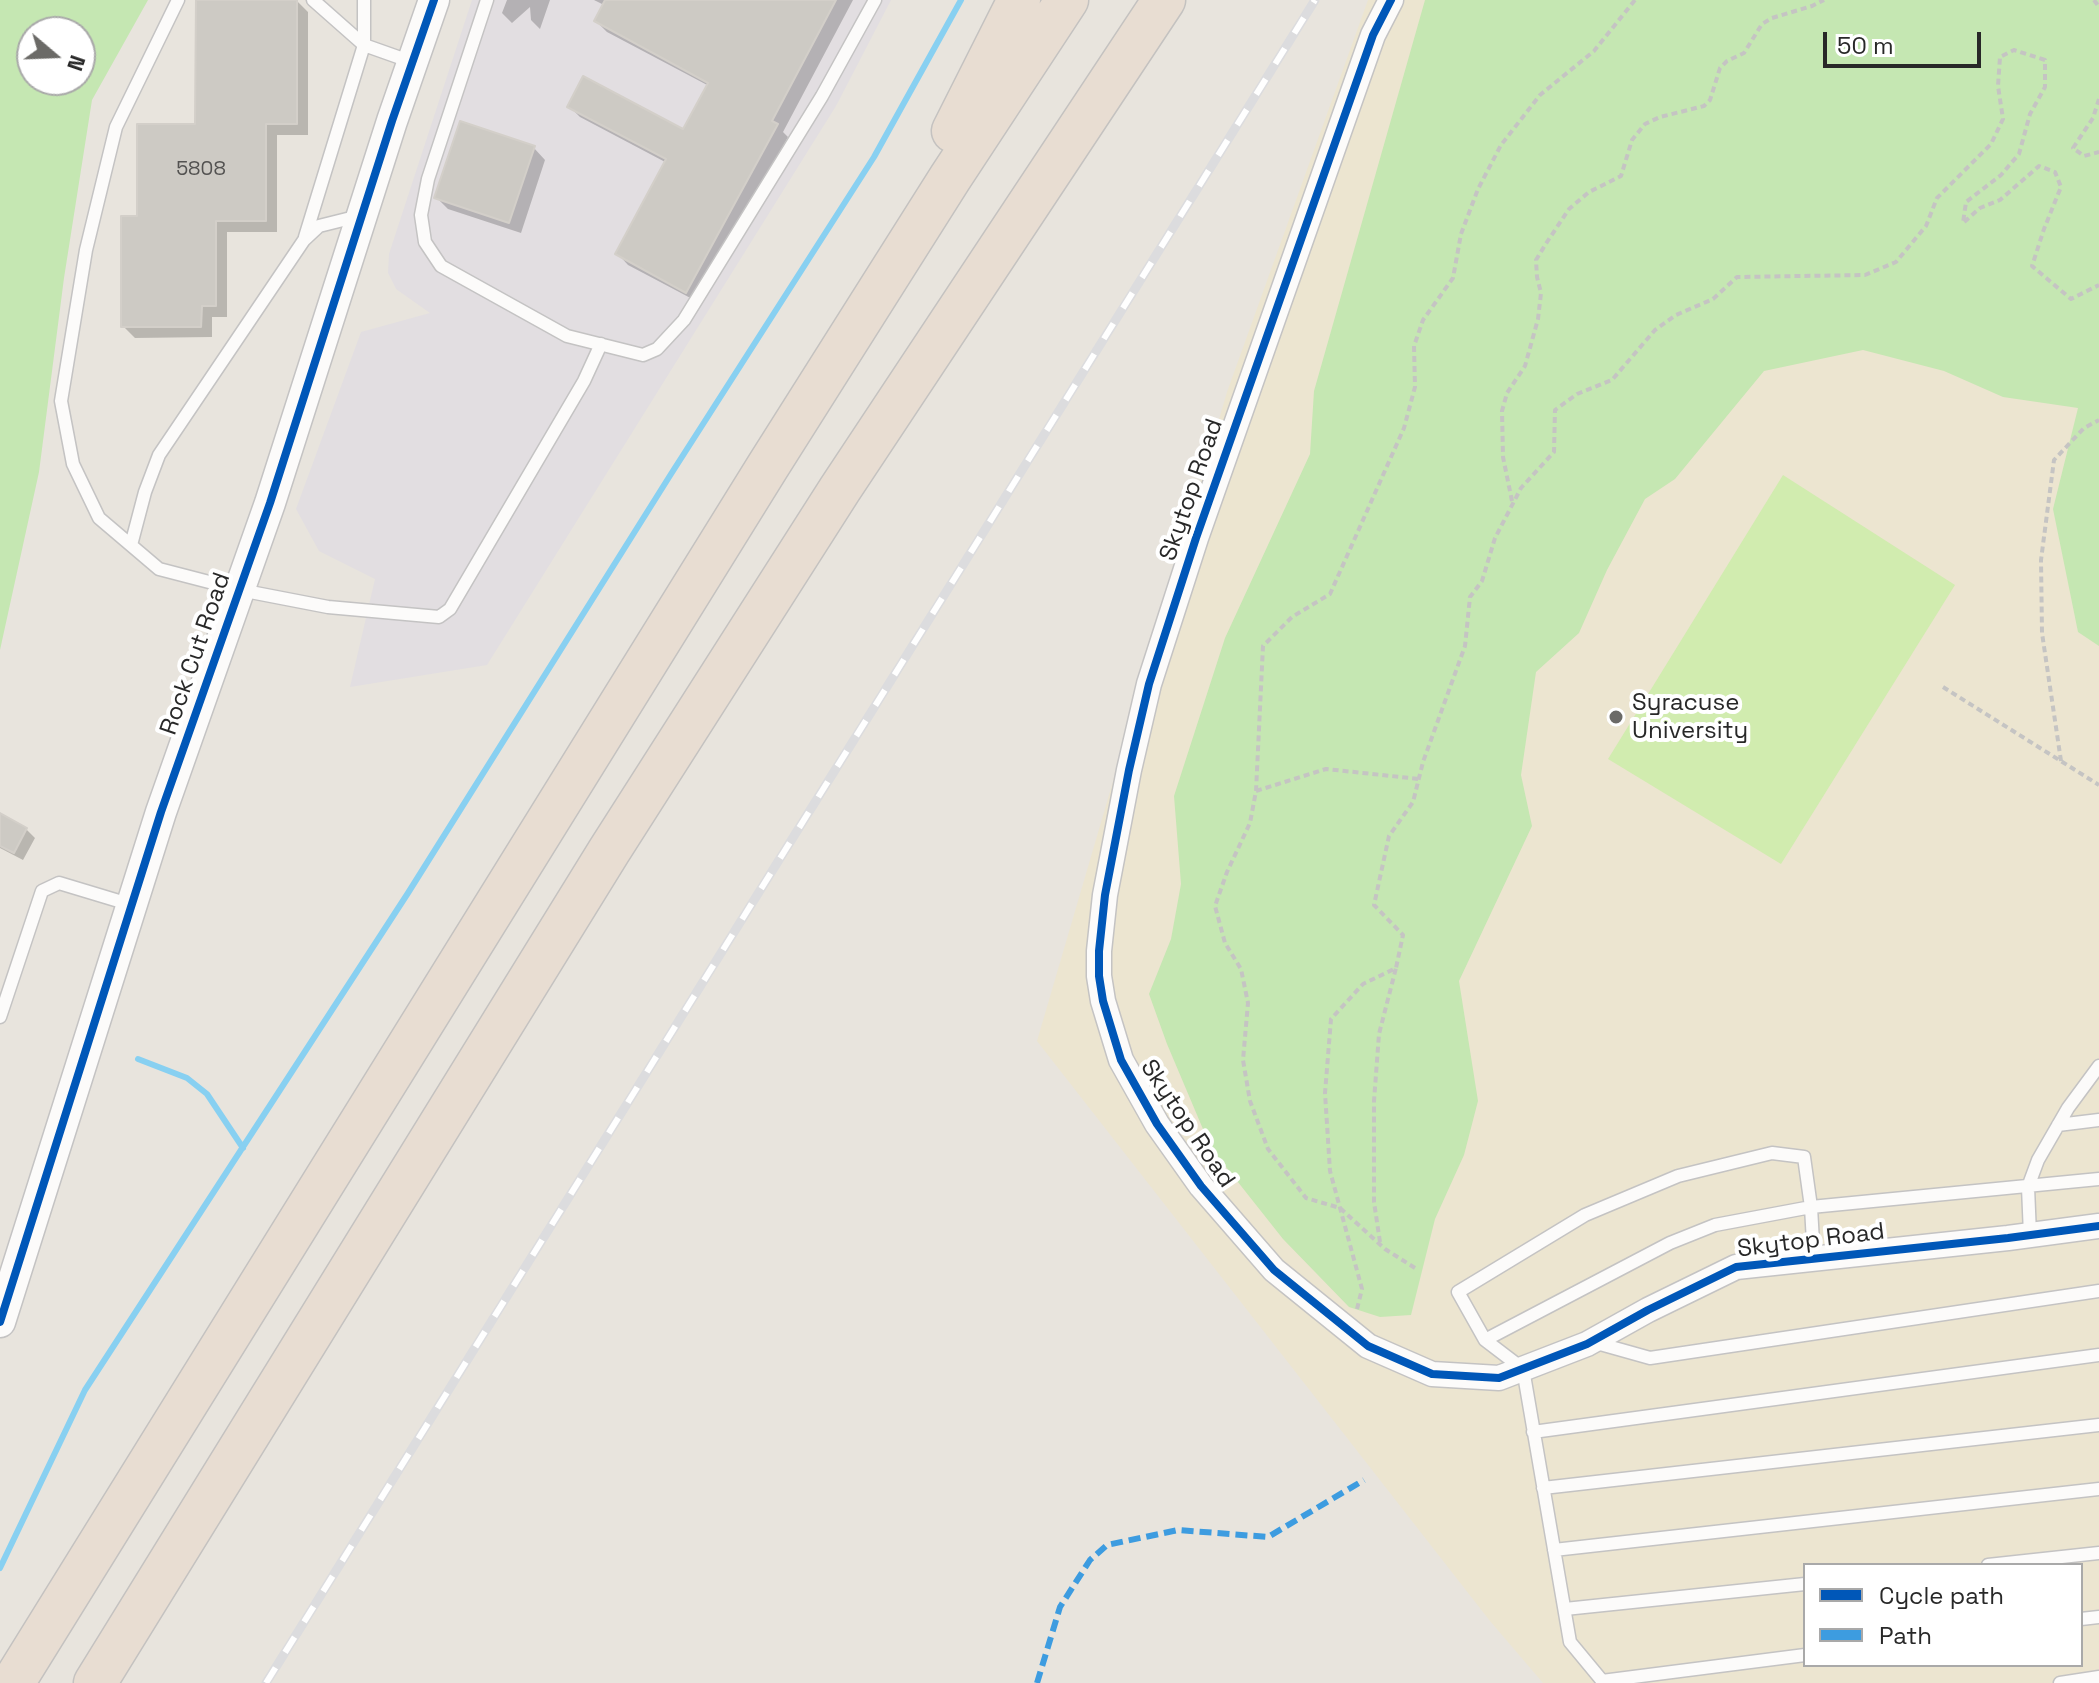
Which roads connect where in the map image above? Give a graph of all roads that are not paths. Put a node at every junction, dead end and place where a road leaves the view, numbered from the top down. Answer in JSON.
{"nodes":[{"id":1,"x":178,"y":0,"type":"edge"},
{"id":2,"x":313,"y":0,"type":"edge"},
{"id":3,"x":364,"y":0,"type":"edge"},
{"id":4,"x":434,"y":0,"type":"edge"},
{"id":5,"x":487,"y":0,"type":"edge"},
{"id":6,"x":875,"y":0,"type":"edge"},
{"id":7,"x":1019,"y":0,"type":"edge"},
{"id":8,"x":1067,"y":0,"type":"edge"},
{"id":9,"x":1164,"y":0,"type":"edge"},
{"id":10,"x":1391,"y":0,"type":"edge"},
{"id":11,"x":364,"y":45,"type":"junction"},
{"id":12,"x":412,"y":62,"type":"junction"},
{"id":13,"x":362,"y":216,"type":"junction"},
{"id":14,"x":304,"y":240,"type":"junction"},
{"id":15,"x":601,"y":344,"type":"junction"},
{"id":16,"x":768,"y":466,"type":"junction"},
{"id":17,"x":131,"y":545,"type":"junction"},
{"id":18,"x":240,"y":590,"type":"junction"},
{"id":19,"x":132,"y":905,"type":"junction"},
{"id":20,"x":0,"y":1017,"type":"edge"},
{"id":21,"x":2099,"y":1066,"type":"edge"},
{"id":22,"x":2099,"y":1120,"type":"edge"},
{"id":23,"x":2058,"y":1125,"type":"junction"},
{"id":24,"x":2099,"y":1179,"type":"edge"},
{"id":25,"x":2028,"y":1187,"type":"junction"},
{"id":26,"x":1811,"y":1207,"type":"junction"},
{"id":27,"x":2099,"y":1226,"type":"edge"},
{"id":28,"x":2030,"y":1235,"type":"junction"},
{"id":29,"x":1814,"y":1260,"type":"junction"},
{"id":30,"x":2099,"y":1291,"type":"edge"},
{"id":31,"x":0,"y":1322,"type":"edge"},
{"id":32,"x":1485,"y":1340,"type":"junction"},
{"id":33,"x":1592,"y":1341,"type":"junction"},
{"id":34,"x":2099,"y":1355,"type":"edge"},
{"id":35,"x":1523,"y":1369,"type":"junction"},
{"id":36,"x":2099,"y":1425,"type":"edge"},
{"id":37,"x":1533,"y":1432,"type":"junction"},
{"id":38,"x":1543,"y":1488,"type":"junction"},
{"id":39,"x":2099,"y":1489,"type":"edge"},
{"id":40,"x":1554,"y":1550,"type":"junction"},
{"id":41,"x":2099,"y":1553,"type":"edge"},
{"id":42,"x":2006,"y":1563,"type":"edge"},
{"id":43,"x":1803,"y":1584,"type":"edge"},
{"id":44,"x":1565,"y":1609,"type":"junction"},
{"id":45,"x":1803,"y":1655,"type":"edge"},
{"id":46,"x":2099,"y":1677,"type":"edge"},
{"id":47,"x":1603,"y":1682,"type":"edge"},
{"id":48,"x":13,"y":1683,"type":"edge"},
{"id":49,"x":95,"y":1683,"type":"edge"},
{"id":50,"x":2060,"y":1683,"type":"edge"}],
"edges":[{"from":1,"to":17,"type":"lane"},
{"from":2,"to":11,"type":"lane"},
{"from":3,"to":11,"type":"lane"},
{"from":4,"to":12,"type":"street","name":"Rock Cut Road"},
{"from":5,"to":15,"type":"lane"},
{"from":6,"to":15,"type":"lane"},
{"from":7,"to":16,"type":"highway"},
{"from":8,"to":16,"type":"highway"},
{"from":9,"to":49,"type":"highway"},
{"from":10,"to":35,"type":"street","name":"Skytop Road"},
{"from":11,"to":12,"type":"lane"},
{"from":11,"to":14,"type":"lane"},
{"from":12,"to":13,"type":"street","name":"Rock Cut Road"},
{"from":13,"to":14,"type":"lane"},
{"from":13,"to":18,"type":"street","name":"Rock Cut Road"},
{"from":14,"to":17,"type":"lane"},
{"from":15,"to":18,"type":"lane"},
{"from":16,"to":48,"type":"highway"},
{"from":17,"to":18,"type":"lane"},
{"from":18,"to":19,"type":"street","name":"Rock Cut Road"},
{"from":19,"to":20,"type":"lane"},
{"from":19,"to":31,"type":"street","name":"Rock Cut Road"},
{"from":21,"to":23,"type":"lane"},
{"from":22,"to":23,"type":"lane"},
{"from":23,"to":25,"type":"lane"},
{"from":24,"to":25,"type":"lane"},
{"from":25,"to":26,"type":"lane"},
{"from":25,"to":28,"type":"lane"},
{"from":26,"to":29,"type":"lane"},
{"from":26,"to":32,"type":"lane"},
{"from":26,"to":32,"type":"lane"},
{"from":27,"to":28,"type":"street","name":"Skytop Road"},
{"from":28,"to":29,"type":"street","name":"Skytop Road"},
{"from":29,"to":33,"type":"street","name":"Skytop Road"},
{"from":30,"to":33,"type":"lane"},
{"from":32,"to":35,"type":"lane"},
{"from":33,"to":35,"type":"street","name":"Skytop Road"},
{"from":34,"to":37,"type":"lane"},
{"from":35,"to":37,"type":"lane"},
{"from":36,"to":38,"type":"lane"},
{"from":37,"to":38,"type":"lane"},
{"from":38,"to":40,"type":"lane"},
{"from":39,"to":40,"type":"lane"},
{"from":40,"to":44,"type":"lane"},
{"from":41,"to":42,"type":"lane"},
{"from":43,"to":44,"type":"lane"},
{"from":44,"to":47,"type":"lane"},
{"from":45,"to":47,"type":"lane"},
{"from":46,"to":50,"type":"lane"}]}
